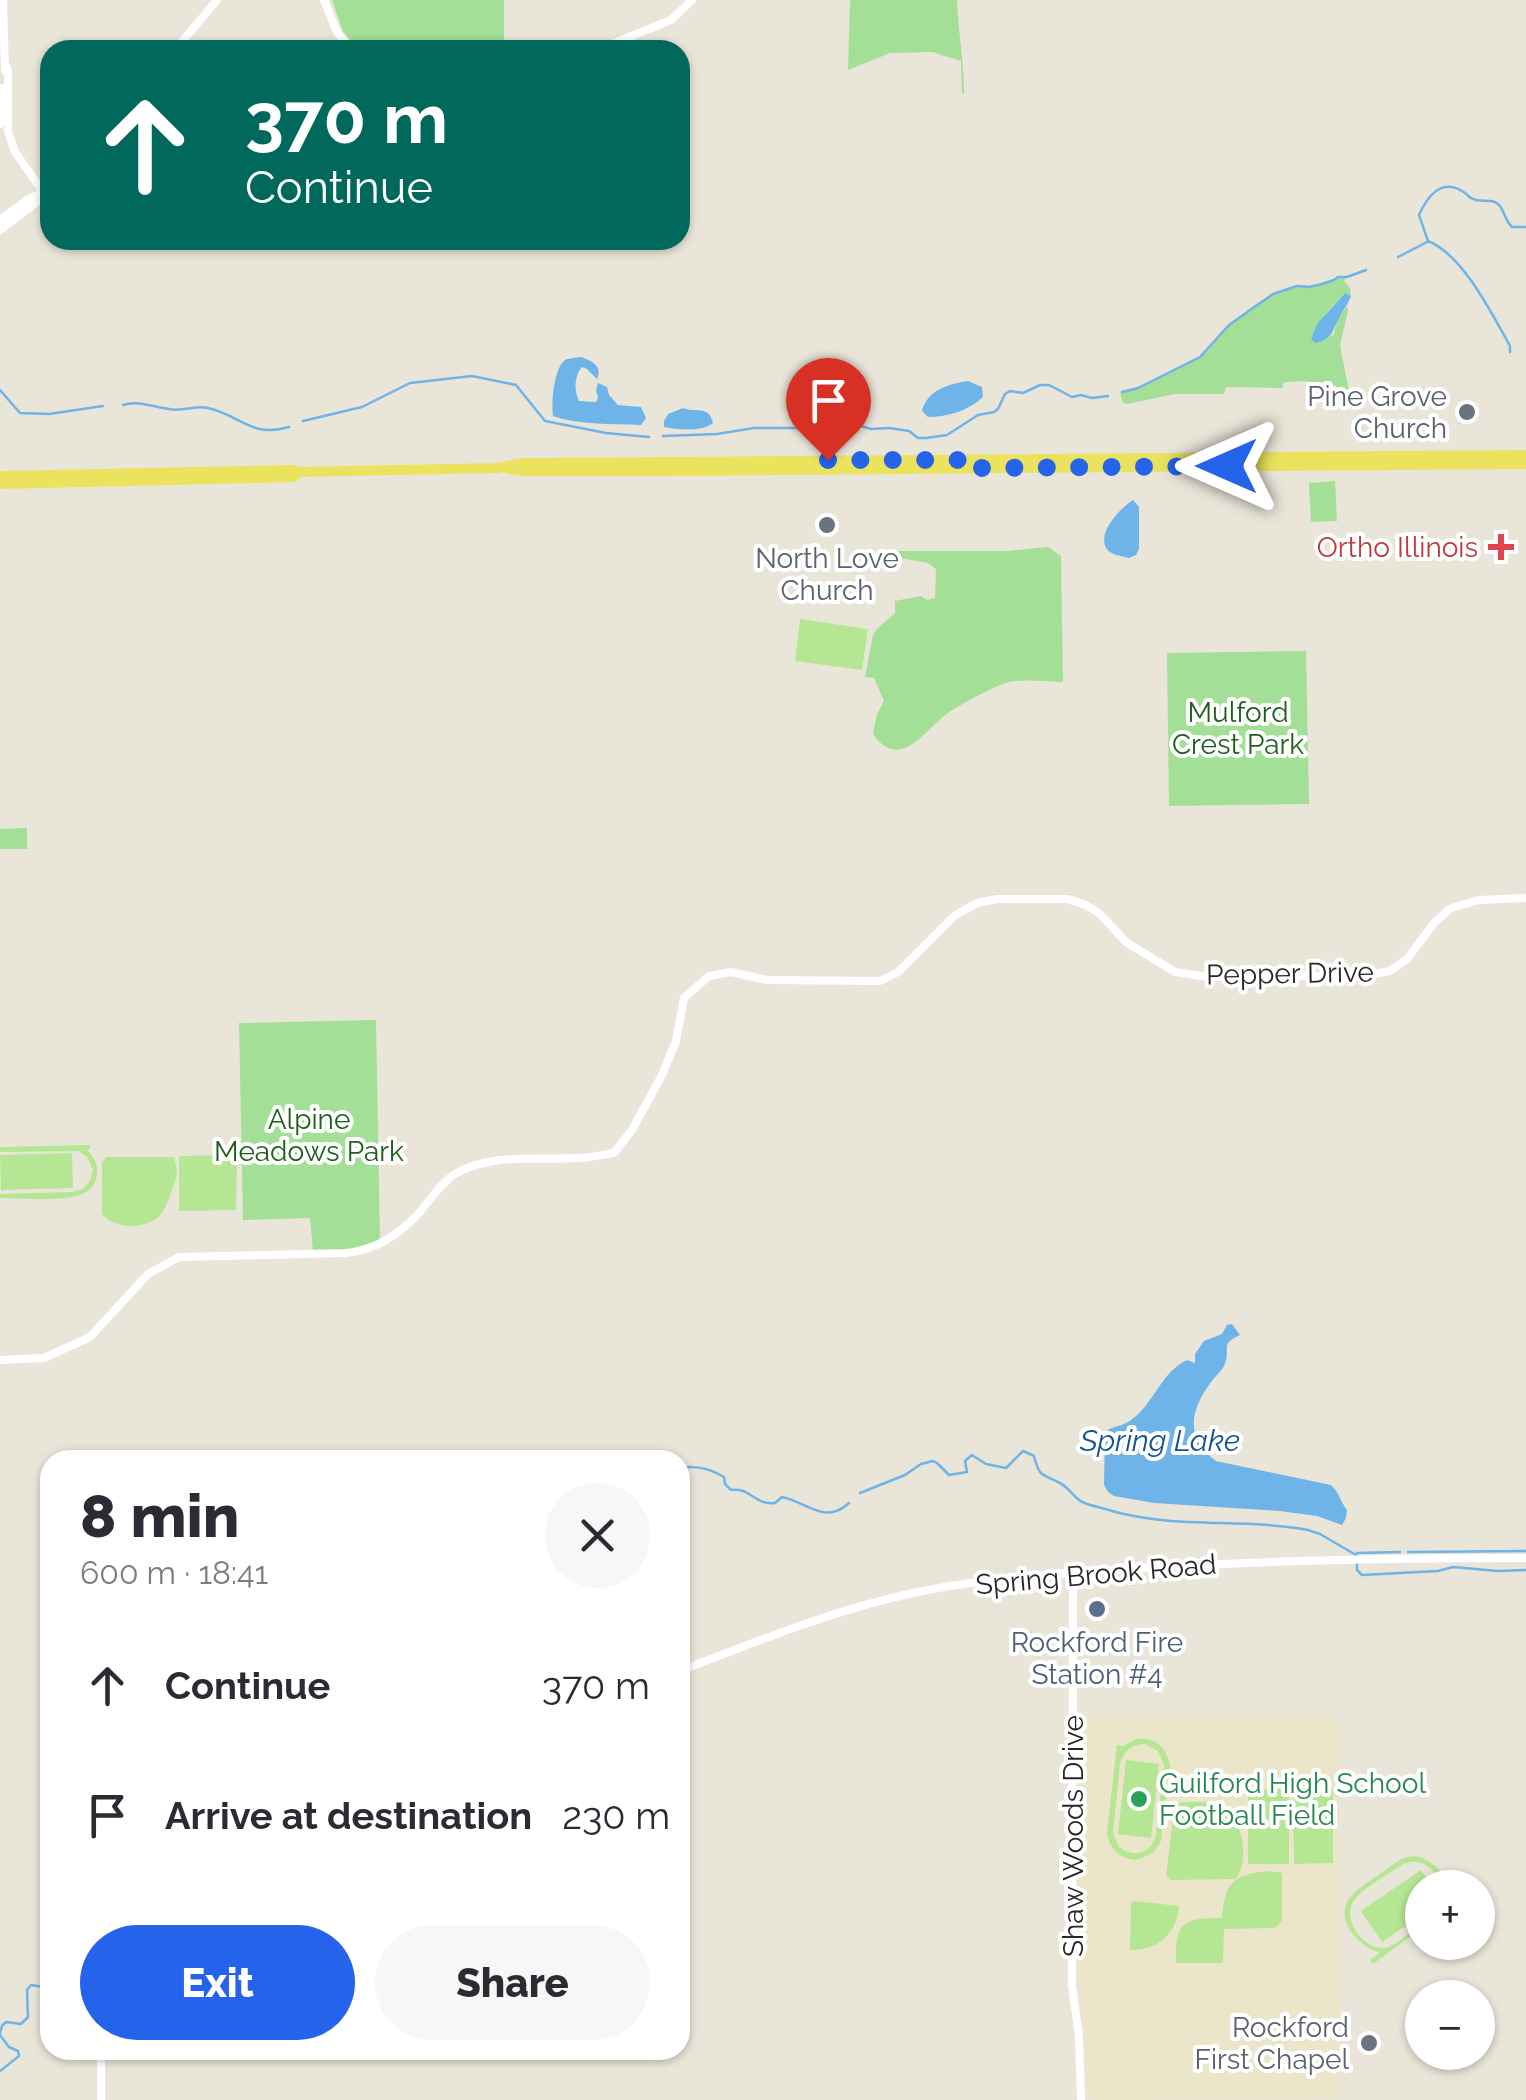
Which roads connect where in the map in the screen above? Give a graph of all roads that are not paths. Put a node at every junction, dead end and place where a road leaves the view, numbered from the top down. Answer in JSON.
{"nodes":[{"id":1,"x":3,"y":0,"type":"edge"},
{"id":2,"x":217,"y":0,"type":"edge"},
{"id":3,"x":324,"y":0,"type":"edge"},
{"id":4,"x":692,"y":0,"type":"edge"},
{"id":5,"x":183,"y":40,"type":"edge"},
{"id":6,"x":343,"y":40,"type":"edge"},
{"id":7,"x":623,"y":40,"type":"edge"},
{"id":8,"x":6,"y":66,"type":"junction"},
{"id":9,"x":0,"y":124,"type":"edge"},
{"id":10,"x":40,"y":182,"type":"edge"},
{"id":11,"x":40,"y":194,"type":"edge"},
{"id":12,"x":40,"y":198,"type":"edge"},
{"id":13,"x":0,"y":220,"type":"edge"},
{"id":14,"x":0,"y":230,"type":"edge"},
{"id":15,"x":1526,"y":454,"type":"edge"},
{"id":16,"x":1332,"y":461,"type":"junction"},
{"id":17,"x":1526,"y":464,"type":"edge"},
{"id":18,"x":298,"y":472,"type":"junction"},
{"id":19,"x":0,"y":476,"type":"edge"},
{"id":20,"x":0,"y":484,"type":"edge"},
{"id":21,"x":1526,"y":898,"type":"edge"},
{"id":22,"x":0,"y":1360,"type":"edge"},
{"id":23,"x":1526,"y":1558,"type":"edge"},
{"id":24,"x":1073,"y":1572,"type":"junction"},
{"id":25,"x":690,"y":1666,"type":"edge"},
{"id":26,"x":100,"y":2060,"type":"edge"},
{"id":27,"x":101,"y":2100,"type":"edge"},
{"id":28,"x":1080,"y":2100,"type":"edge"}],
"edges":[{"from":1,"to":8,"type":"street"},
{"from":2,"to":5,"type":"street"},
{"from":3,"to":6,"type":"street"},
{"from":4,"to":7,"type":"street"},
{"from":8,"to":9,"type":"street"},
{"from":8,"to":10,"type":"street"},
{"from":11,"to":13,"type":"street"},
{"from":12,"to":14,"type":"street"},
{"from":15,"to":16,"type":"main road"},
{"from":16,"to":17,"type":"main road"},
{"from":16,"to":18,"type":"main road"},
{"from":18,"to":19,"type":"main road"},
{"from":18,"to":20,"type":"main road"},
{"from":21,"to":22,"type":"street","name":"Pepper Drive"},
{"from":23,"to":24,"type":"street","name":"Spring Brook Road"},
{"from":24,"to":25,"type":"street","name":"Spring Brook Road"},
{"from":24,"to":28,"type":"street","name":"Shaw Woods Drive"},
{"from":26,"to":27,"type":"street"}]}
